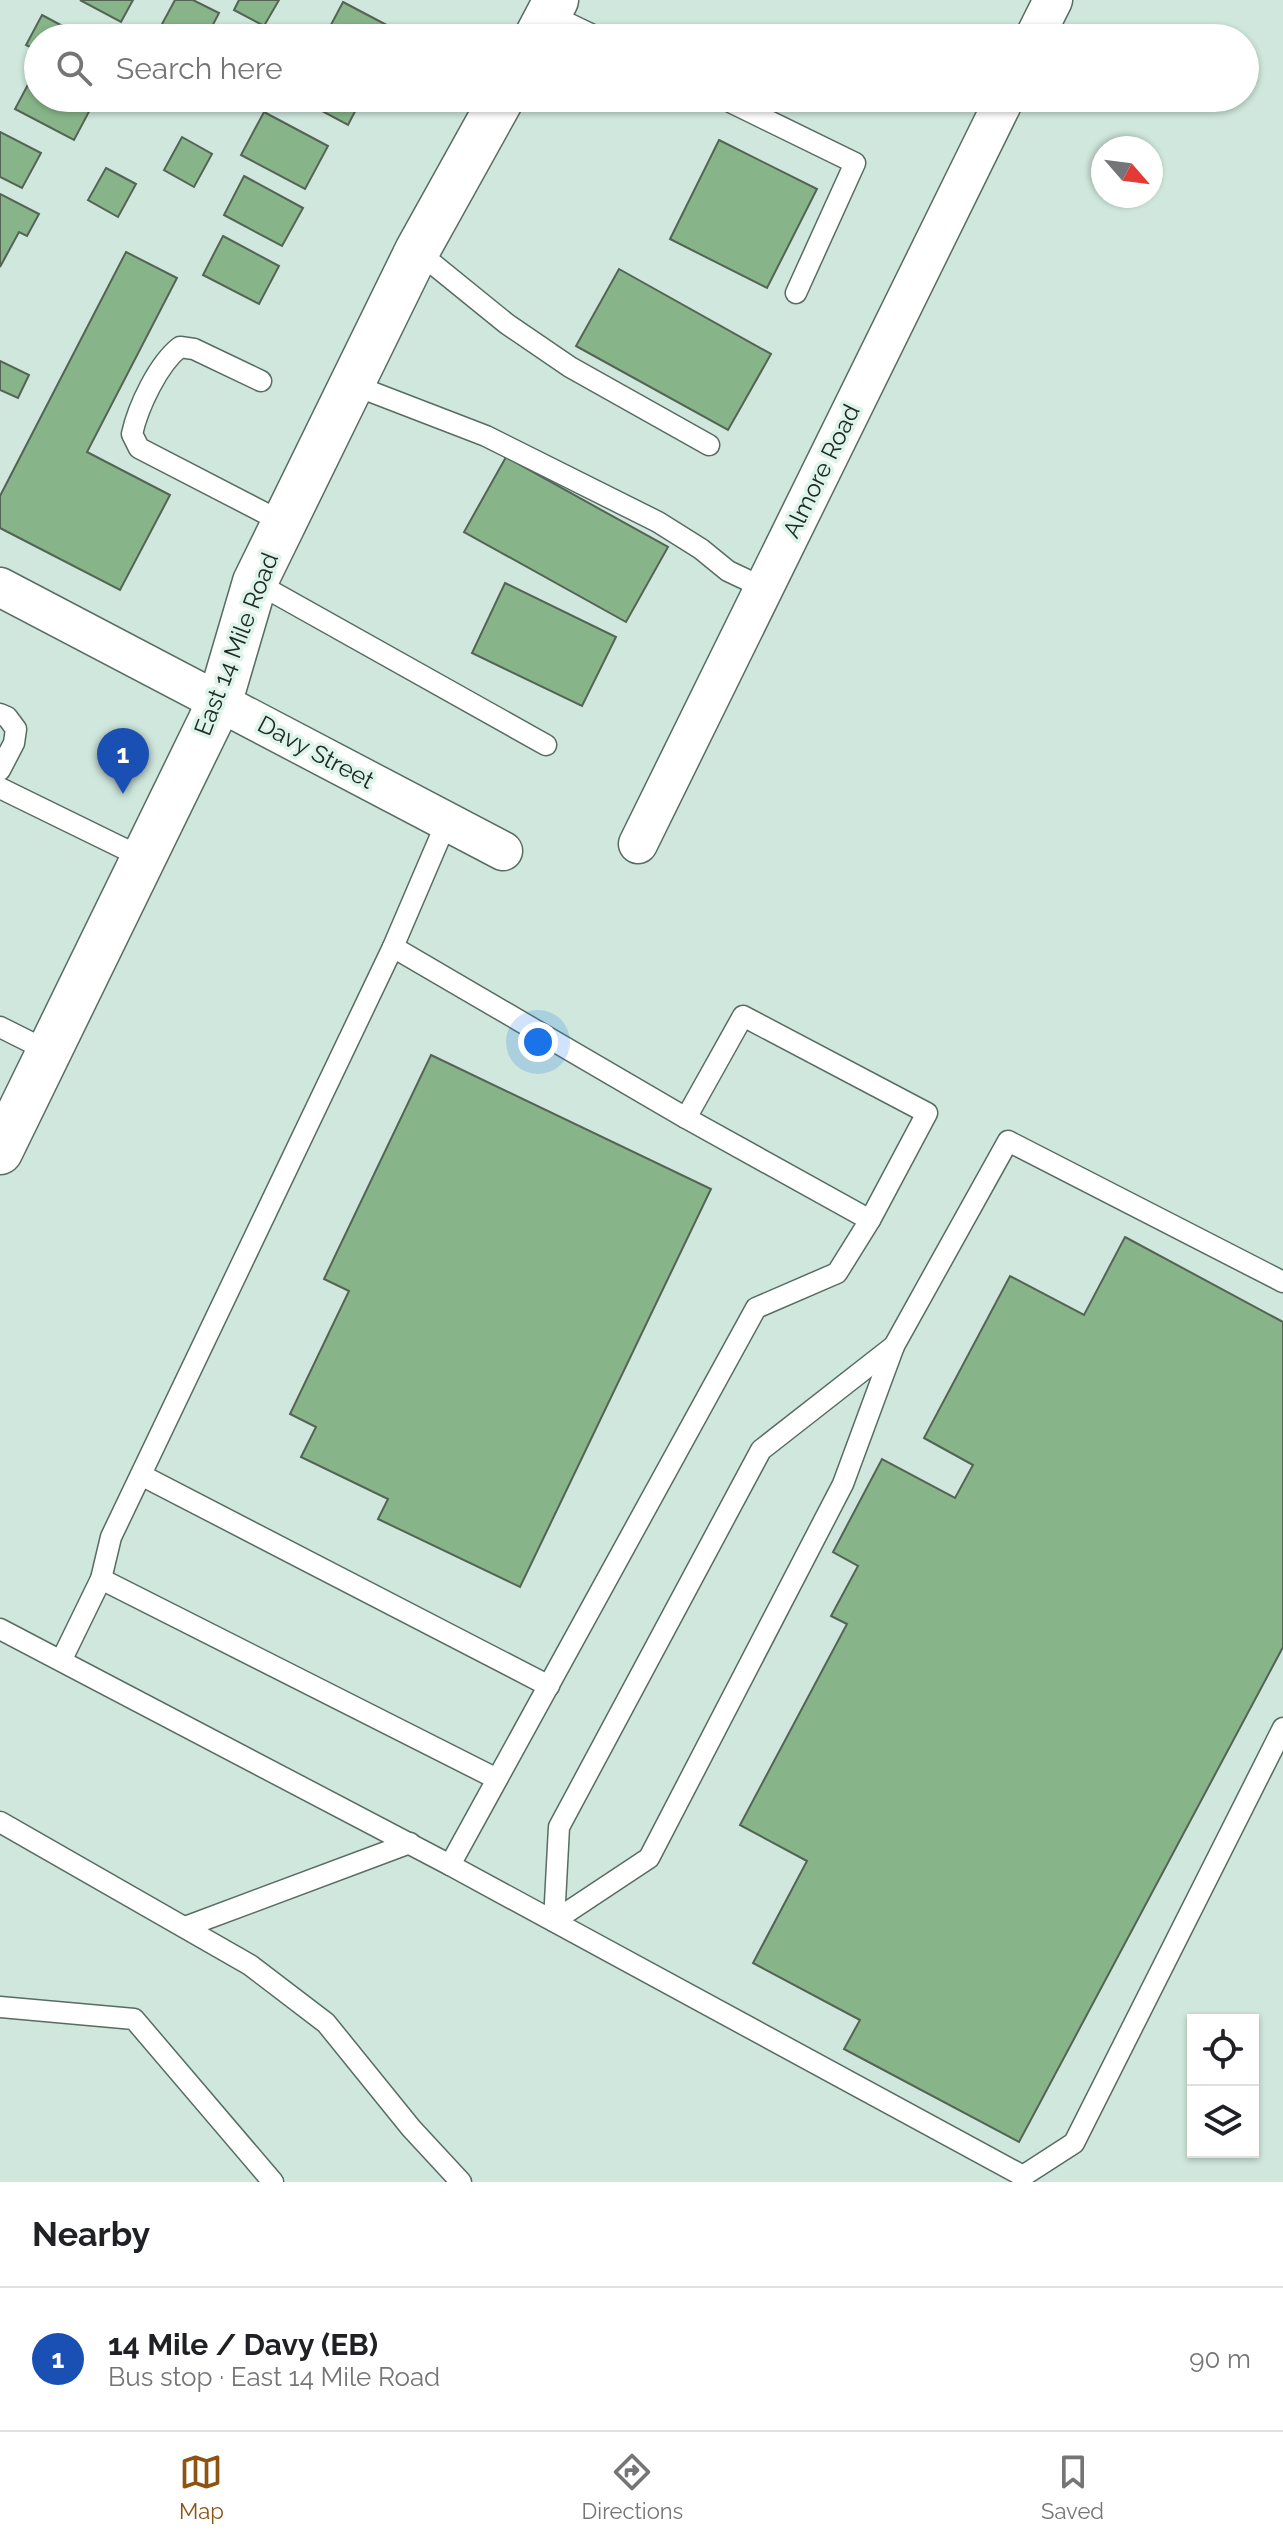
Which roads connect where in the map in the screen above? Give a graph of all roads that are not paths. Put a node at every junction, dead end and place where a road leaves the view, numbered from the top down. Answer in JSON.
{"nodes":[{"id":1,"x":1053,"y":0,"type":"edge"},
{"id":2,"x":1041,"y":24,"type":"edge"},
{"id":3,"x":494,"y":112,"type":"edge"},
{"id":4,"x":751,"y":112,"type":"edge"},
{"id":5,"x":998,"y":112,"type":"edge"},
{"id":6,"x":417,"y":251,"type":"junction"},
{"id":7,"x":796,"y":293,"type":"dead end"},
{"id":8,"x":261,"y":381,"type":"dead end"},
{"id":9,"x":351,"y":384,"type":"junction"},
{"id":10,"x":709,"y":445,"type":"dead end"},
{"id":11,"x":284,"y":523,"type":"junction"},
{"id":12,"x":255,"y":582,"type":"junction"},
{"id":13,"x":0,"y":587,"type":"edge"},
{"id":14,"x":764,"y":588,"type":"junction"},
{"id":15,"x":220,"y":701,"type":"junction"},
{"id":16,"x":0,"y":714,"type":"edge"},
{"id":17,"x":546,"y":745,"type":"dead end"},
{"id":18,"x":0,"y":770,"type":"edge"},
{"id":19,"x":0,"y":788,"type":"edge"},
{"id":20,"x":447,"y":821,"type":"junction"},
{"id":21,"x":638,"y":844,"type":"dead end"},
{"id":22,"x":503,"y":851,"type":"dead end"},
{"id":23,"x":143,"y":858,"type":"junction"},
{"id":24,"x":393,"y":947,"type":"junction"},
{"id":25,"x":0,"y":1027,"type":"edge"},
{"id":26,"x":48,"y":1051,"type":"junction"},
{"id":27,"x":686,"y":1118,"type":"junction"},
{"id":28,"x":0,"y":1152,"type":"edge"},
{"id":29,"x":870,"y":1220,"type":"junction"},
{"id":30,"x":1283,"y":1282,"type":"edge"},
{"id":31,"x":894,"y":1346,"type":"junction"},
{"id":32,"x":141,"y":1475,"type":"junction"},
{"id":33,"x":101,"y":1579,"type":"junction"},
{"id":34,"x":0,"y":1629,"type":"edge"},
{"id":35,"x":62,"y":1659,"type":"junction"},
{"id":36,"x":549,"y":1686,"type":"junction"},
{"id":37,"x":1283,"y":1728,"type":"edge"},
{"id":38,"x":497,"y":1779,"type":"junction"},
{"id":39,"x":0,"y":1822,"type":"edge"},
{"id":40,"x":410,"y":1843,"type":"junction"},
{"id":41,"x":450,"y":1865,"type":"junction"},
{"id":42,"x":554,"y":1921,"type":"junction"},
{"id":43,"x":185,"y":1927,"type":"junction"},
{"id":44,"x":0,"y":2007,"type":"edge"},
{"id":45,"x":273,"y":2182,"type":"edge"},
{"id":46,"x":461,"y":2182,"type":"edge"}],
"edges":[{"from":1,"to":2,"type":"street"},
{"from":3,"to":6,"type":"main road","name":"East 14 Mile Road"},
{"from":4,"to":7,"type":"lane"},
{"from":5,"to":14,"type":"street","name":"Almore Road"},
{"from":6,"to":9,"type":"main road","name":"East 14 Mile Road"},
{"from":6,"to":10,"type":"lane"},
{"from":8,"to":11,"type":"lane"},
{"from":9,"to":11,"type":"main road","name":"East 14 Mile Road"},
{"from":9,"to":14,"type":"lane"},
{"from":11,"to":12,"type":"main road","name":"East 14 Mile Road"},
{"from":12,"to":15,"type":"main road","name":"East 14 Mile Road"},
{"from":12,"to":17,"type":"lane"},
{"from":13,"to":15,"type":"street","name":"Davy Street"},
{"from":14,"to":21,"type":"street","name":"Almore Road"},
{"from":15,"to":20,"type":"street","name":"Davy Street"},
{"from":15,"to":23,"type":"main road","name":"East 14 Mile Road"},
{"from":16,"to":18,"type":"lane"},
{"from":19,"to":23,"type":"lane"},
{"from":20,"to":22,"type":"street","name":"Davy Street"},
{"from":20,"to":24,"type":"lane"},
{"from":23,"to":26,"type":"main road","name":"East 14 Mile Road"},
{"from":24,"to":27,"type":"lane"},
{"from":24,"to":32,"type":"lane"},
{"from":25,"to":26,"type":"lane"},
{"from":26,"to":28,"type":"main road","name":"East 14 Mile Road"},
{"from":27,"to":29,"type":"lane"},
{"from":27,"to":29,"type":"lane"},
{"from":29,"to":36,"type":"lane"},
{"from":30,"to":31,"type":"lane"},
{"from":31,"to":42,"type":"lane"},
{"from":31,"to":42,"type":"lane"},
{"from":32,"to":33,"type":"lane"},
{"from":32,"to":36,"type":"lane"},
{"from":33,"to":35,"type":"lane"},
{"from":33,"to":38,"type":"lane"},
{"from":34,"to":35,"type":"lane"},
{"from":35,"to":40,"type":"lane"},
{"from":36,"to":38,"type":"lane"},
{"from":37,"to":42,"type":"lane"},
{"from":38,"to":41,"type":"lane"},
{"from":39,"to":43,"type":"lane"},
{"from":40,"to":41,"type":"lane"},
{"from":40,"to":43,"type":"lane"},
{"from":41,"to":42,"type":"lane"},
{"from":43,"to":46,"type":"lane"},
{"from":44,"to":45,"type":"lane"}]}
